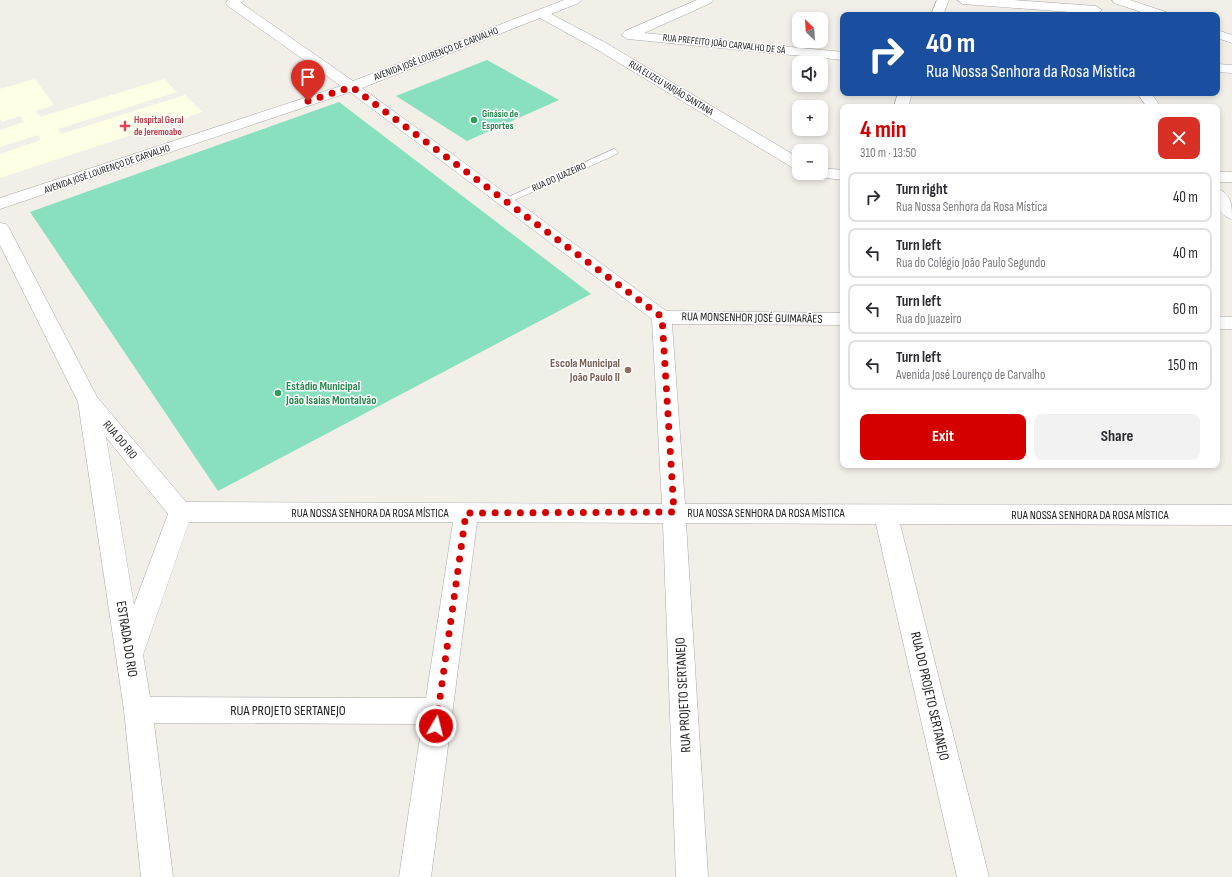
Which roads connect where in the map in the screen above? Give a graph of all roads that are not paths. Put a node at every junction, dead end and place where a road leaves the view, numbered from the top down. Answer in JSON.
{"nodes":[{"id":1,"x":575,"y":0,"type":"edge"},
{"id":2,"x":707,"y":0,"type":"edge"},
{"id":3,"x":943,"y":0,"type":"edge"},
{"id":4,"x":963,"y":0,"type":"edge"},
{"id":5,"x":1118,"y":0,"type":"edge"},
{"id":6,"x":235,"y":2,"type":"edge"},
{"id":7,"x":1095,"y":8,"type":"edge"},
{"id":8,"x":938,"y":12,"type":"edge"},
{"id":9,"x":1153,"y":12,"type":"edge"},
{"id":10,"x":542,"y":14,"type":"junction"},
{"id":11,"x":628,"y":35,"type":"junction"},
{"id":12,"x":1220,"y":35,"type":"edge"},
{"id":13,"x":1232,"y":39,"type":"edge"},
{"id":14,"x":601,"y":46,"type":"junction"},
{"id":15,"x":840,"y":56,"type":"edge"},
{"id":16,"x":1220,"y":68,"type":"edge"},
{"id":17,"x":1232,"y":69,"type":"edge"},
{"id":18,"x":352,"y":87,"type":"junction"},
{"id":19,"x":614,"y":152,"type":"dead end"},
{"id":20,"x":792,"y":161,"type":"edge"},
{"id":21,"x":828,"y":174,"type":"edge"},
{"id":22,"x":840,"y":176,"type":"edge"},
{"id":23,"x":1220,"y":177,"type":"edge"},
{"id":24,"x":1232,"y":178,"type":"edge"},
{"id":25,"x":1220,"y":198,"type":"edge"},
{"id":26,"x":505,"y":201,"type":"junction"},
{"id":27,"x":0,"y":204,"type":"edge"},
{"id":28,"x":1232,"y":214,"type":"edge"},
{"id":29,"x":0,"y":228,"type":"edge"},
{"id":30,"x":662,"y":317,"type":"junction"},
{"id":31,"x":840,"y":319,"type":"edge"},
{"id":32,"x":1220,"y":323,"type":"edge"},
{"id":33,"x":1232,"y":323,"type":"edge"},
{"id":34,"x":89,"y":402,"type":"junction"},
{"id":35,"x":180,"y":512,"type":"junction"},
{"id":36,"x":674,"y":512,"type":"junction"},
{"id":37,"x":466,"y":513,"type":"junction"},
{"id":38,"x":886,"y":514,"type":"junction"},
{"id":39,"x":1232,"y":515,"type":"edge"},
{"id":40,"x":130,"y":654,"type":"junction"},
{"id":41,"x":138,"y":710,"type":"junction"},
{"id":42,"x":439,"y":711,"type":"junction"},
{"id":43,"x":157,"y":877,"type":"edge"},
{"id":44,"x":415,"y":877,"type":"edge"},
{"id":45,"x":692,"y":877,"type":"edge"},
{"id":46,"x":973,"y":877,"type":"edge"}],
"edges":[{"from":1,"to":10,"type":"street","name":"AVENIDA JOSÉ LOURENÇO DE CARVALHO"},
{"from":2,"to":11,"type":"street"},
{"from":3,"to":8,"type":"street"},
{"from":4,"to":7,"type":"street"},
{"from":5,"to":9,"type":"street"},
{"from":6,"to":18,"type":"street"},
{"from":10,"to":14,"type":"street","name":"RUA ELIZEU VARJÃO SANTANA"},
{"from":10,"to":18,"type":"street","name":"AVENIDA JOSÉ LOURENÇO DE CARVALHO"},
{"from":11,"to":14,"type":"street"},
{"from":11,"to":15,"type":"street","name":"RUA PREFEITO JOÃO CARVALHO DE SÁ"},
{"from":12,"to":13,"type":"street"},
{"from":14,"to":20,"type":"street","name":"RUA ELIZEU VARJÃO SANTANA"},
{"from":16,"to":17,"type":"street"},
{"from":18,"to":26,"type":"street"},
{"from":18,"to":27,"type":"street","name":"AVENIDA JOSÉ LOURENÇO DE CARVALHO"},
{"from":19,"to":26,"type":"lane","name":"RUA DO JUAZEIRO"},
{"from":21,"to":22,"type":"street"},
{"from":23,"to":24,"type":"street"},
{"from":25,"to":28,"type":"street"},
{"from":26,"to":30,"type":"street"},
{"from":29,"to":34,"type":"street","name":"RUA DO RIO"},
{"from":30,"to":31,"type":"street","name":"RUA MONSENHOR JOSÉ GUIMARÃES"},
{"from":30,"to":36,"type":"street","name":"RUA PROJETO SERTANEJO"},
{"from":32,"to":33,"type":"street"},
{"from":34,"to":35,"type":"street","name":"RUA DO RIO"},
{"from":34,"to":40,"type":"street","name":"ESTRADA DO RIO"},
{"from":35,"to":37,"type":"street","name":"RUA NOSSA SENHORA DA ROSA MÍSTICA"},
{"from":35,"to":40,"type":"street"},
{"from":36,"to":37,"type":"street","name":"RUA NOSSA SENHORA DA ROSA MÍSTICA"},
{"from":36,"to":38,"type":"street","name":"RUA NOSSA SENHORA DA ROSA MÍSTICA"},
{"from":36,"to":45,"type":"street","name":"RUA PROJETO SERTANEJO"},
{"from":37,"to":42,"type":"street"},
{"from":38,"to":39,"type":"street","name":"RUA NOSSA SENHORA DA ROSA MÍSTICA"},
{"from":38,"to":46,"type":"street","name":"RUA DO PROJETO SERTANEJO"},
{"from":40,"to":41,"type":"street","name":"ESTRADA DO RIO"},
{"from":41,"to":42,"type":"street","name":"RUA PROJETO SERTANEJO"},
{"from":41,"to":43,"type":"street","name":"ESTRADA DO RIO"},
{"from":42,"to":44,"type":"street"}]}
